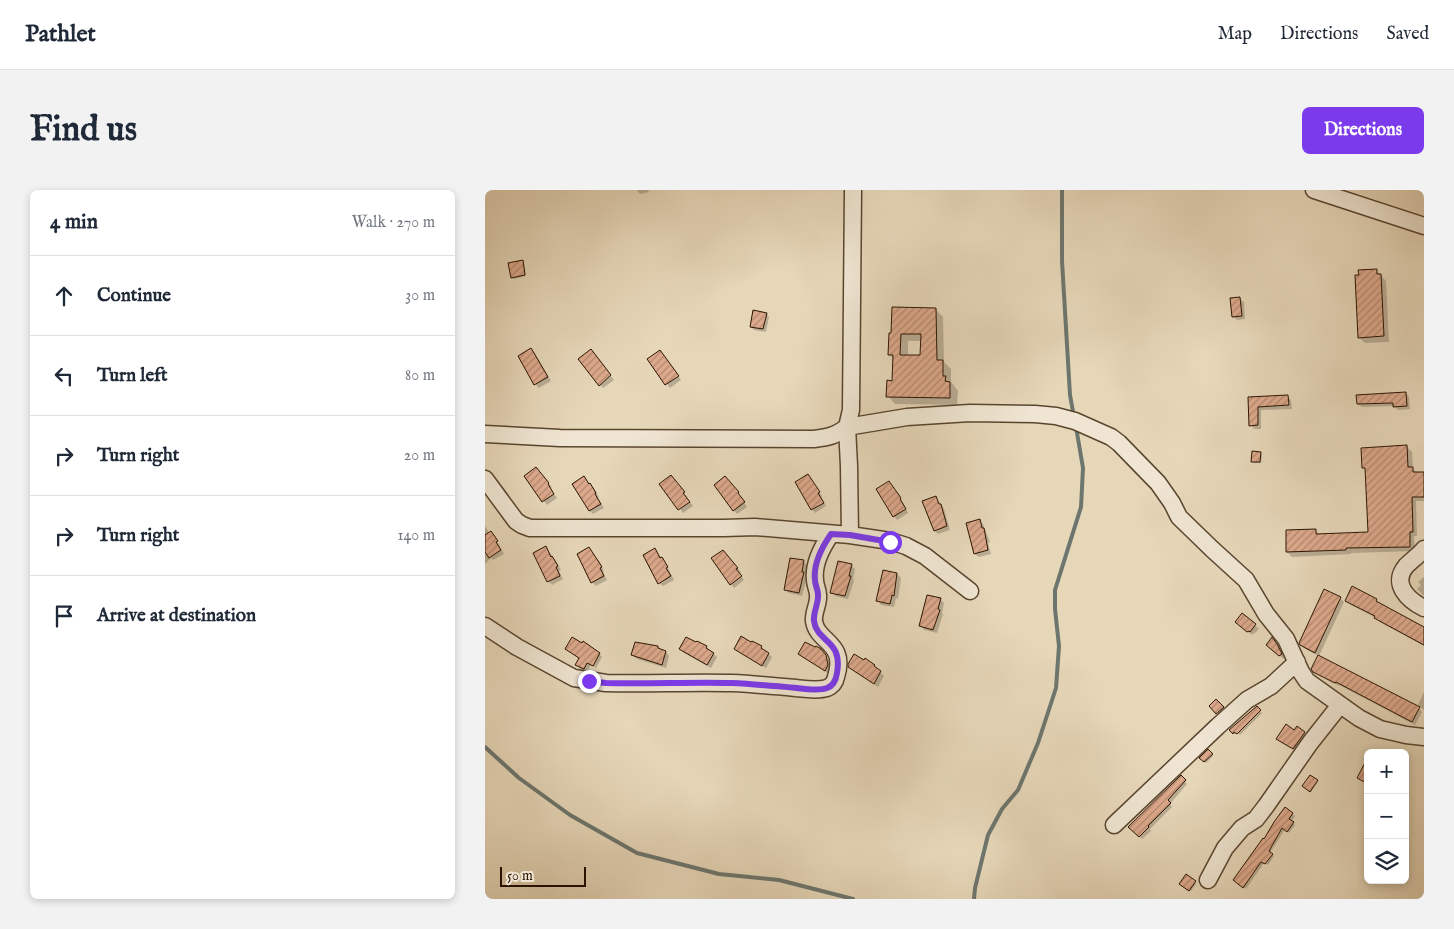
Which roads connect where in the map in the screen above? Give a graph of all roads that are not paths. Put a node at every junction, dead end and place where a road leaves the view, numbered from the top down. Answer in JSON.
{"nodes":[{"id":1,"x":853,"y":190,"type":"edge"},
{"id":2,"x":1314,"y":190,"type":"edge"},
{"id":3,"x":1424,"y":226,"type":"edge"},
{"id":4,"x":847,"y":427,"type":"junction"},
{"id":5,"x":485,"y":434,"type":"edge"},
{"id":6,"x":485,"y":479,"type":"edge"},
{"id":7,"x":831,"y":534,"type":"junction"},
{"id":8,"x":850,"y":535,"type":"junction"},
{"id":9,"x":1424,"y":549,"type":"edge"},
{"id":10,"x":970,"y":591,"type":"dead end"},
{"id":11,"x":1424,"y":608,"type":"edge"},
{"id":12,"x":485,"y":626,"type":"edge"},
{"id":13,"x":1297,"y":662,"type":"junction"},
{"id":14,"x":1340,"y":705,"type":"junction"},
{"id":15,"x":1424,"y":738,"type":"edge"},
{"id":16,"x":1114,"y":825,"type":"dead end"},
{"id":17,"x":1207,"y":880,"type":"dead end"}],
"edges":[{"from":1,"to":4,"type":"street"},
{"from":2,"to":3,"type":"street"},
{"from":4,"to":5,"type":"street"},
{"from":4,"to":8,"type":"street"},
{"from":4,"to":13,"type":"street"},
{"from":6,"to":7,"type":"street"},
{"from":7,"to":8,"type":"street"},
{"from":7,"to":12,"type":"street"},
{"from":8,"to":10,"type":"street"},
{"from":9,"to":11,"type":"street"},
{"from":13,"to":14,"type":"street"},
{"from":13,"to":16,"type":"street"},
{"from":14,"to":15,"type":"street"},
{"from":14,"to":17,"type":"street"}]}
